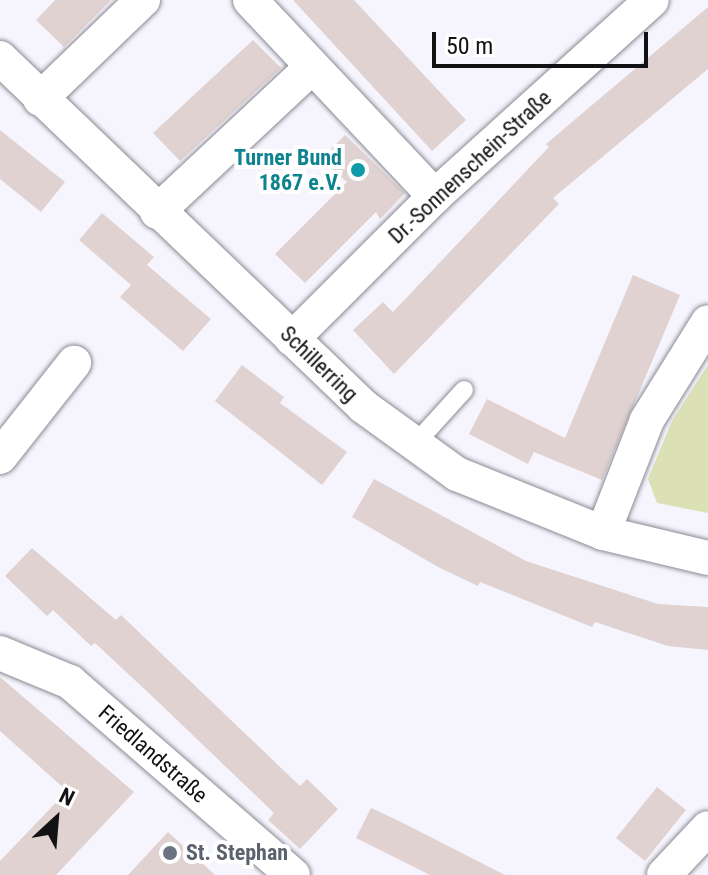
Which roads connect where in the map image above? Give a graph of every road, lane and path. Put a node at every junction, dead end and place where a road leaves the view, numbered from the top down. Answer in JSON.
{"nodes":[{"id":1,"x":143,"y":0,"type":"edge"},
{"id":2,"x":250,"y":0,"type":"edge"},
{"id":3,"x":652,"y":0,"type":"edge"},
{"id":4,"x":0,"y":58,"type":"edge"},
{"id":5,"x":312,"y":67,"type":"junction"},
{"id":6,"x":40,"y":99,"type":"junction"},
{"id":7,"x":435,"y":196,"type":"junction"},
{"id":8,"x":157,"y":212,"type":"junction"},
{"id":9,"x":708,"y":322,"type":"edge"},
{"id":10,"x":292,"y":339,"type":"junction"},
{"id":11,"x":74,"y":363,"type":"dead end"},
{"id":12,"x":464,"y":390,"type":"dead end"},
{"id":13,"x":415,"y":444,"type":"junction"},
{"id":14,"x":0,"y":457,"type":"edge"},
{"id":15,"x":603,"y":533,"type":"junction"},
{"id":16,"x":708,"y":558,"type":"edge"},
{"id":17,"x":0,"y":653,"type":"edge"},
{"id":18,"x":708,"y":828,"type":"edge"},
{"id":19,"x":293,"y":875,"type":"edge"},
{"id":20,"x":664,"y":875,"type":"edge"}],
"edges":[{"from":1,"to":6,"type":"street"},
{"from":2,"to":5,"type":"street"},
{"from":3,"to":7,"type":"street","name":"Dr.-Sonnenschein-Straße"},
{"from":4,"to":6,"type":"street","name":"Schillerring"},
{"from":5,"to":7,"type":"street"},
{"from":5,"to":8,"type":"street"},
{"from":6,"to":8,"type":"street","name":"Schillerring"},
{"from":7,"to":10,"type":"street","name":"Dr.-Sonnenschein-Straße"},
{"from":8,"to":10,"type":"street","name":"Schillerring"},
{"from":9,"to":15,"type":"street"},
{"from":10,"to":13,"type":"street","name":"Schillerring"},
{"from":11,"to":14,"type":"street"},
{"from":12,"to":13,"type":"lane"},
{"from":13,"to":15,"type":"street","name":"Schillerring"},
{"from":15,"to":16,"type":"street","name":"Schillerring"},
{"from":17,"to":19,"type":"street","name":"Friedlandstraße"},
{"from":18,"to":20,"type":"street"}]}
